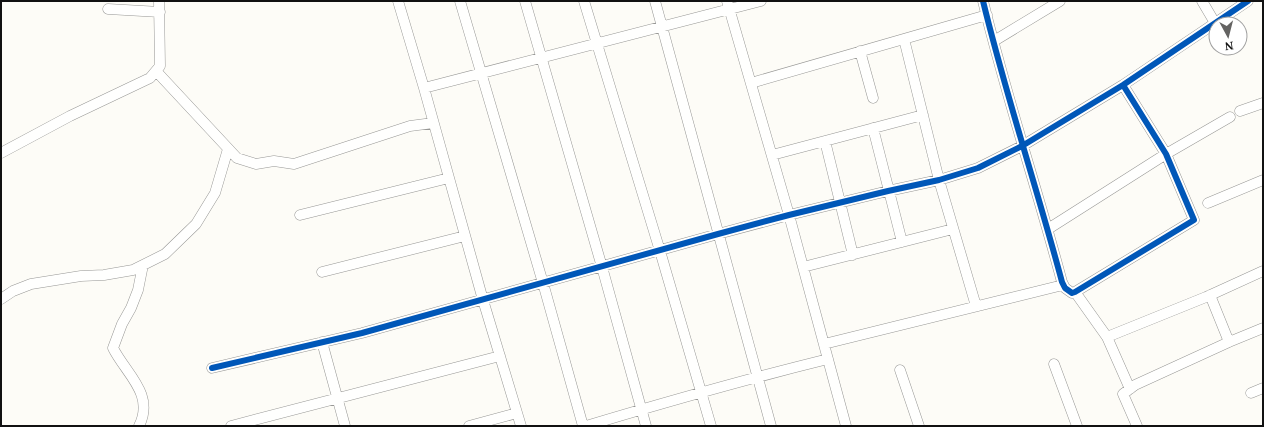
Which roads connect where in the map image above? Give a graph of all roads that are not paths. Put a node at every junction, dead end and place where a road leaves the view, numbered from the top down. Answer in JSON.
{"nodes":[{"id":1,"x":159,"y":1,"type":"edge"},
{"id":2,"x":398,"y":1,"type":"edge"},
{"id":3,"x":460,"y":1,"type":"edge"},
{"id":4,"x":525,"y":1,"type":"edge"},
{"id":5,"x":584,"y":1,"type":"edge"},
{"id":6,"x":655,"y":1,"type":"edge"},
{"id":7,"x":761,"y":1,"type":"edge"},
{"id":8,"x":983,"y":1,"type":"edge"},
{"id":9,"x":1060,"y":1,"type":"edge"},
{"id":10,"x":1202,"y":1,"type":"edge"},
{"id":11,"x":1248,"y":1,"type":"edge"},
{"id":12,"x":728,"y":5,"type":"edge"},
{"id":13,"x":108,"y":9,"type":"dead end"},
{"id":14,"x":160,"y":12,"type":"junction"},
{"id":15,"x":987,"y":15,"type":"junction"},
{"id":16,"x":1211,"y":16,"type":"edge"},
{"id":17,"x":1226,"y":16,"type":"edge"},
{"id":18,"x":662,"y":26,"type":"junction"},
{"id":19,"x":1208,"y":28,"type":"edge"},
{"id":20,"x":904,"y":39,"type":"junction"},
{"id":21,"x":994,"y":42,"type":"junction"},
{"id":22,"x":597,"y":43,"type":"junction"},
{"id":23,"x":860,"y":51,"type":"junction"},
{"id":24,"x":541,"y":58,"type":"junction"},
{"id":25,"x":156,"y":71,"type":"junction"},
{"id":26,"x":481,"y":73,"type":"junction"},
{"id":27,"x":751,"y":83,"type":"junction"},
{"id":28,"x":1123,"y":85,"type":"junction"},
{"id":29,"x":424,"y":88,"type":"junction"},
{"id":30,"x":873,"y":98,"type":"dead end"},
{"id":31,"x":1263,"y":102,"type":"edge"},
{"id":32,"x":1240,"y":111,"type":"dead end"},
{"id":33,"x":923,"y":115,"type":"junction"},
{"id":34,"x":1230,"y":117,"type":"dead end"},
{"id":35,"x":433,"y":123,"type":"junction"},
{"id":36,"x":873,"y":128,"type":"junction"},
{"id":37,"x":824,"y":141,"type":"junction"},
{"id":38,"x":1022,"y":146,"type":"junction"},
{"id":39,"x":228,"y":149,"type":"junction"},
{"id":40,"x":1,"y":153,"type":"edge"},
{"id":41,"x":1166,"y":154,"type":"junction"},
{"id":42,"x":772,"y":155,"type":"junction"},
{"id":43,"x":449,"y":178,"type":"junction"},
{"id":44,"x":939,"y":180,"type":"junction"},
{"id":45,"x":1263,"y":180,"type":"edge"},
{"id":46,"x":888,"y":191,"type":"junction"},
{"id":47,"x":839,"y":203,"type":"junction"},
{"id":48,"x":1208,"y":203,"type":"dead end"},
{"id":49,"x":300,"y":215,"type":"dead end"},
{"id":50,"x":789,"y":215,"type":"junction"},
{"id":51,"x":953,"y":229,"type":"junction"},
{"id":52,"x":1048,"y":229,"type":"junction"},
{"id":53,"x":718,"y":234,"type":"junction"},
{"id":54,"x":465,"y":236,"type":"junction"},
{"id":55,"x":902,"y":242,"type":"junction"},
{"id":56,"x":660,"y":251,"type":"junction"},
{"id":57,"x":852,"y":254,"type":"junction"},
{"id":58,"x":143,"y":266,"type":"junction"},
{"id":59,"x":602,"y":267,"type":"junction"},
{"id":60,"x":803,"y":267,"type":"junction"},
{"id":61,"x":1263,"y":271,"type":"edge"},
{"id":62,"x":322,"y":272,"type":"dead end"},
{"id":63,"x":543,"y":283,"type":"junction"},
{"id":64,"x":1063,"y":285,"type":"junction"},
{"id":65,"x":1075,"y":292,"type":"junction"},
{"id":66,"x":1210,"y":295,"type":"junction"},
{"id":67,"x":1,"y":299,"type":"edge"},
{"id":68,"x":483,"y":300,"type":"junction"},
{"id":69,"x":976,"y":306,"type":"junction"},
{"id":70,"x":1263,"y":328,"type":"edge"},
{"id":71,"x":1107,"y":337,"type":"junction"},
{"id":72,"x":322,"y":342,"type":"junction"},
{"id":73,"x":1229,"y":342,"type":"junction"},
{"id":74,"x":824,"y":344,"type":"junction"},
{"id":75,"x":500,"y":356,"type":"junction"},
{"id":76,"x":828,"y":359,"type":"junction"},
{"id":77,"x":1054,"y":364,"type":"dead end"},
{"id":78,"x":212,"y":368,"type":"dead end"},
{"id":79,"x":900,"y":370,"type":"dead end"},
{"id":80,"x":758,"y":377,"type":"junction"},
{"id":81,"x":1263,"y":388,"type":"edge"},
{"id":82,"x":1130,"y":389,"type":"junction"},
{"id":83,"x":701,"y":393,"type":"junction"},
{"id":84,"x":1251,"y":393,"type":"dead end"},
{"id":85,"x":337,"y":398,"type":"junction"},
{"id":86,"x":641,"y":409,"type":"junction"},
{"id":87,"x":517,"y":413,"type":"junction"},
{"id":88,"x":139,"y":426,"type":"edge"},
{"id":89,"x":231,"y":426,"type":"edge"},
{"id":90,"x":345,"y":426,"type":"edge"},
{"id":91,"x":468,"y":426,"type":"edge"},
{"id":92,"x":521,"y":426,"type":"edge"},
{"id":93,"x":583,"y":426,"type":"edge"},
{"id":94,"x":586,"y":426,"type":"edge"},
{"id":95,"x":646,"y":426,"type":"edge"},
{"id":96,"x":711,"y":426,"type":"edge"},
{"id":97,"x":771,"y":426,"type":"edge"},
{"id":98,"x":846,"y":426,"type":"edge"},
{"id":99,"x":919,"y":426,"type":"edge"},
{"id":100,"x":1077,"y":426,"type":"edge"},
{"id":101,"x":1137,"y":426,"type":"edge"}],
"edges":[{"from":1,"to":14,"type":"street"},
{"from":2,"to":29,"type":"street"},
{"from":3,"to":26,"type":"street"},
{"from":4,"to":24,"type":"street"},
{"from":5,"to":22,"type":"street"},
{"from":6,"to":18,"type":"street"},
{"from":7,"to":12,"type":"street"},
{"from":8,"to":15,"type":"street"},
{"from":9,"to":21,"type":"street"},
{"from":10,"to":16,"type":"street"},
{"from":11,"to":17,"type":"street"},
{"from":12,"to":18,"type":"street"},
{"from":12,"to":27,"type":"street"},
{"from":13,"to":14,"type":"street"},
{"from":14,"to":25,"type":"street"},
{"from":15,"to":20,"type":"street"},
{"from":15,"to":21,"type":"street"},
{"from":18,"to":22,"type":"street"},
{"from":18,"to":53,"type":"street"},
{"from":19,"to":28,"type":"street"},
{"from":20,"to":23,"type":"street"},
{"from":20,"to":33,"type":"street"},
{"from":21,"to":38,"type":"street"},
{"from":22,"to":24,"type":"street"},
{"from":22,"to":56,"type":"street"},
{"from":23,"to":27,"type":"street"},
{"from":23,"to":30,"type":"street"},
{"from":24,"to":26,"type":"street"},
{"from":24,"to":59,"type":"street"},
{"from":25,"to":39,"type":"street"},
{"from":25,"to":40,"type":"street"},
{"from":26,"to":29,"type":"street"},
{"from":26,"to":63,"type":"street"},
{"from":27,"to":42,"type":"street"},
{"from":28,"to":38,"type":"street"},
{"from":28,"to":41,"type":"street"},
{"from":29,"to":35,"type":"street"},
{"from":31,"to":32,"type":"street"},
{"from":33,"to":36,"type":"street"},
{"from":33,"to":44,"type":"street"},
{"from":34,"to":41,"type":"street"},
{"from":35,"to":39,"type":"street"},
{"from":35,"to":43,"type":"street"},
{"from":36,"to":37,"type":"street"},
{"from":36,"to":46,"type":"street"},
{"from":37,"to":42,"type":"street"},
{"from":37,"to":47,"type":"street"},
{"from":38,"to":44,"type":"street"},
{"from":38,"to":52,"type":"street"},
{"from":39,"to":58,"type":"street"},
{"from":41,"to":52,"type":"street"},
{"from":41,"to":65,"type":"street"},
{"from":42,"to":50,"type":"street"},
{"from":43,"to":49,"type":"street"},
{"from":43,"to":54,"type":"street"},
{"from":44,"to":46,"type":"street"},
{"from":44,"to":51,"type":"street"},
{"from":45,"to":48,"type":"street"},
{"from":46,"to":47,"type":"street"},
{"from":46,"to":55,"type":"street"},
{"from":47,"to":50,"type":"street"},
{"from":47,"to":57,"type":"street"},
{"from":50,"to":53,"type":"street"},
{"from":50,"to":60,"type":"street"},
{"from":51,"to":55,"type":"street"},
{"from":51,"to":69,"type":"street"},
{"from":52,"to":64,"type":"street"},
{"from":53,"to":56,"type":"street"},
{"from":53,"to":80,"type":"street"},
{"from":54,"to":62,"type":"street"},
{"from":54,"to":68,"type":"street"},
{"from":55,"to":57,"type":"street"},
{"from":56,"to":59,"type":"street"},
{"from":56,"to":83,"type":"street"},
{"from":57,"to":60,"type":"street"},
{"from":58,"to":67,"type":"street"},
{"from":58,"to":88,"type":"street"},
{"from":59,"to":63,"type":"street"},
{"from":59,"to":86,"type":"street"},
{"from":60,"to":74,"type":"street"},
{"from":61,"to":66,"type":"street"},
{"from":63,"to":68,"type":"street"},
{"from":63,"to":93,"type":"street"},
{"from":64,"to":65,"type":"street"},
{"from":64,"to":69,"type":"street"},
{"from":65,"to":71,"type":"street"},
{"from":66,"to":71,"type":"street"},
{"from":66,"to":73,"type":"street"},
{"from":68,"to":72,"type":"street"},
{"from":68,"to":75,"type":"street"},
{"from":69,"to":74,"type":"street"},
{"from":70,"to":73,"type":"street"},
{"from":71,"to":82,"type":"street"},
{"from":72,"to":78,"type":"street"},
{"from":72,"to":85,"type":"street"},
{"from":73,"to":82,"type":"street"},
{"from":74,"to":76,"type":"street"},
{"from":75,"to":85,"type":"street"},
{"from":75,"to":87,"type":"street"},
{"from":76,"to":80,"type":"street"},
{"from":76,"to":98,"type":"street"},
{"from":77,"to":100,"type":"street"},
{"from":79,"to":99,"type":"street"},
{"from":80,"to":83,"type":"street"},
{"from":80,"to":97,"type":"street"},
{"from":81,"to":84,"type":"street"},
{"from":82,"to":101,"type":"street"},
{"from":83,"to":86,"type":"street"},
{"from":83,"to":96,"type":"street"},
{"from":85,"to":89,"type":"street"},
{"from":85,"to":90,"type":"street"},
{"from":86,"to":94,"type":"street"},
{"from":86,"to":95,"type":"street"},
{"from":87,"to":91,"type":"street"},
{"from":87,"to":92,"type":"street"}]}
